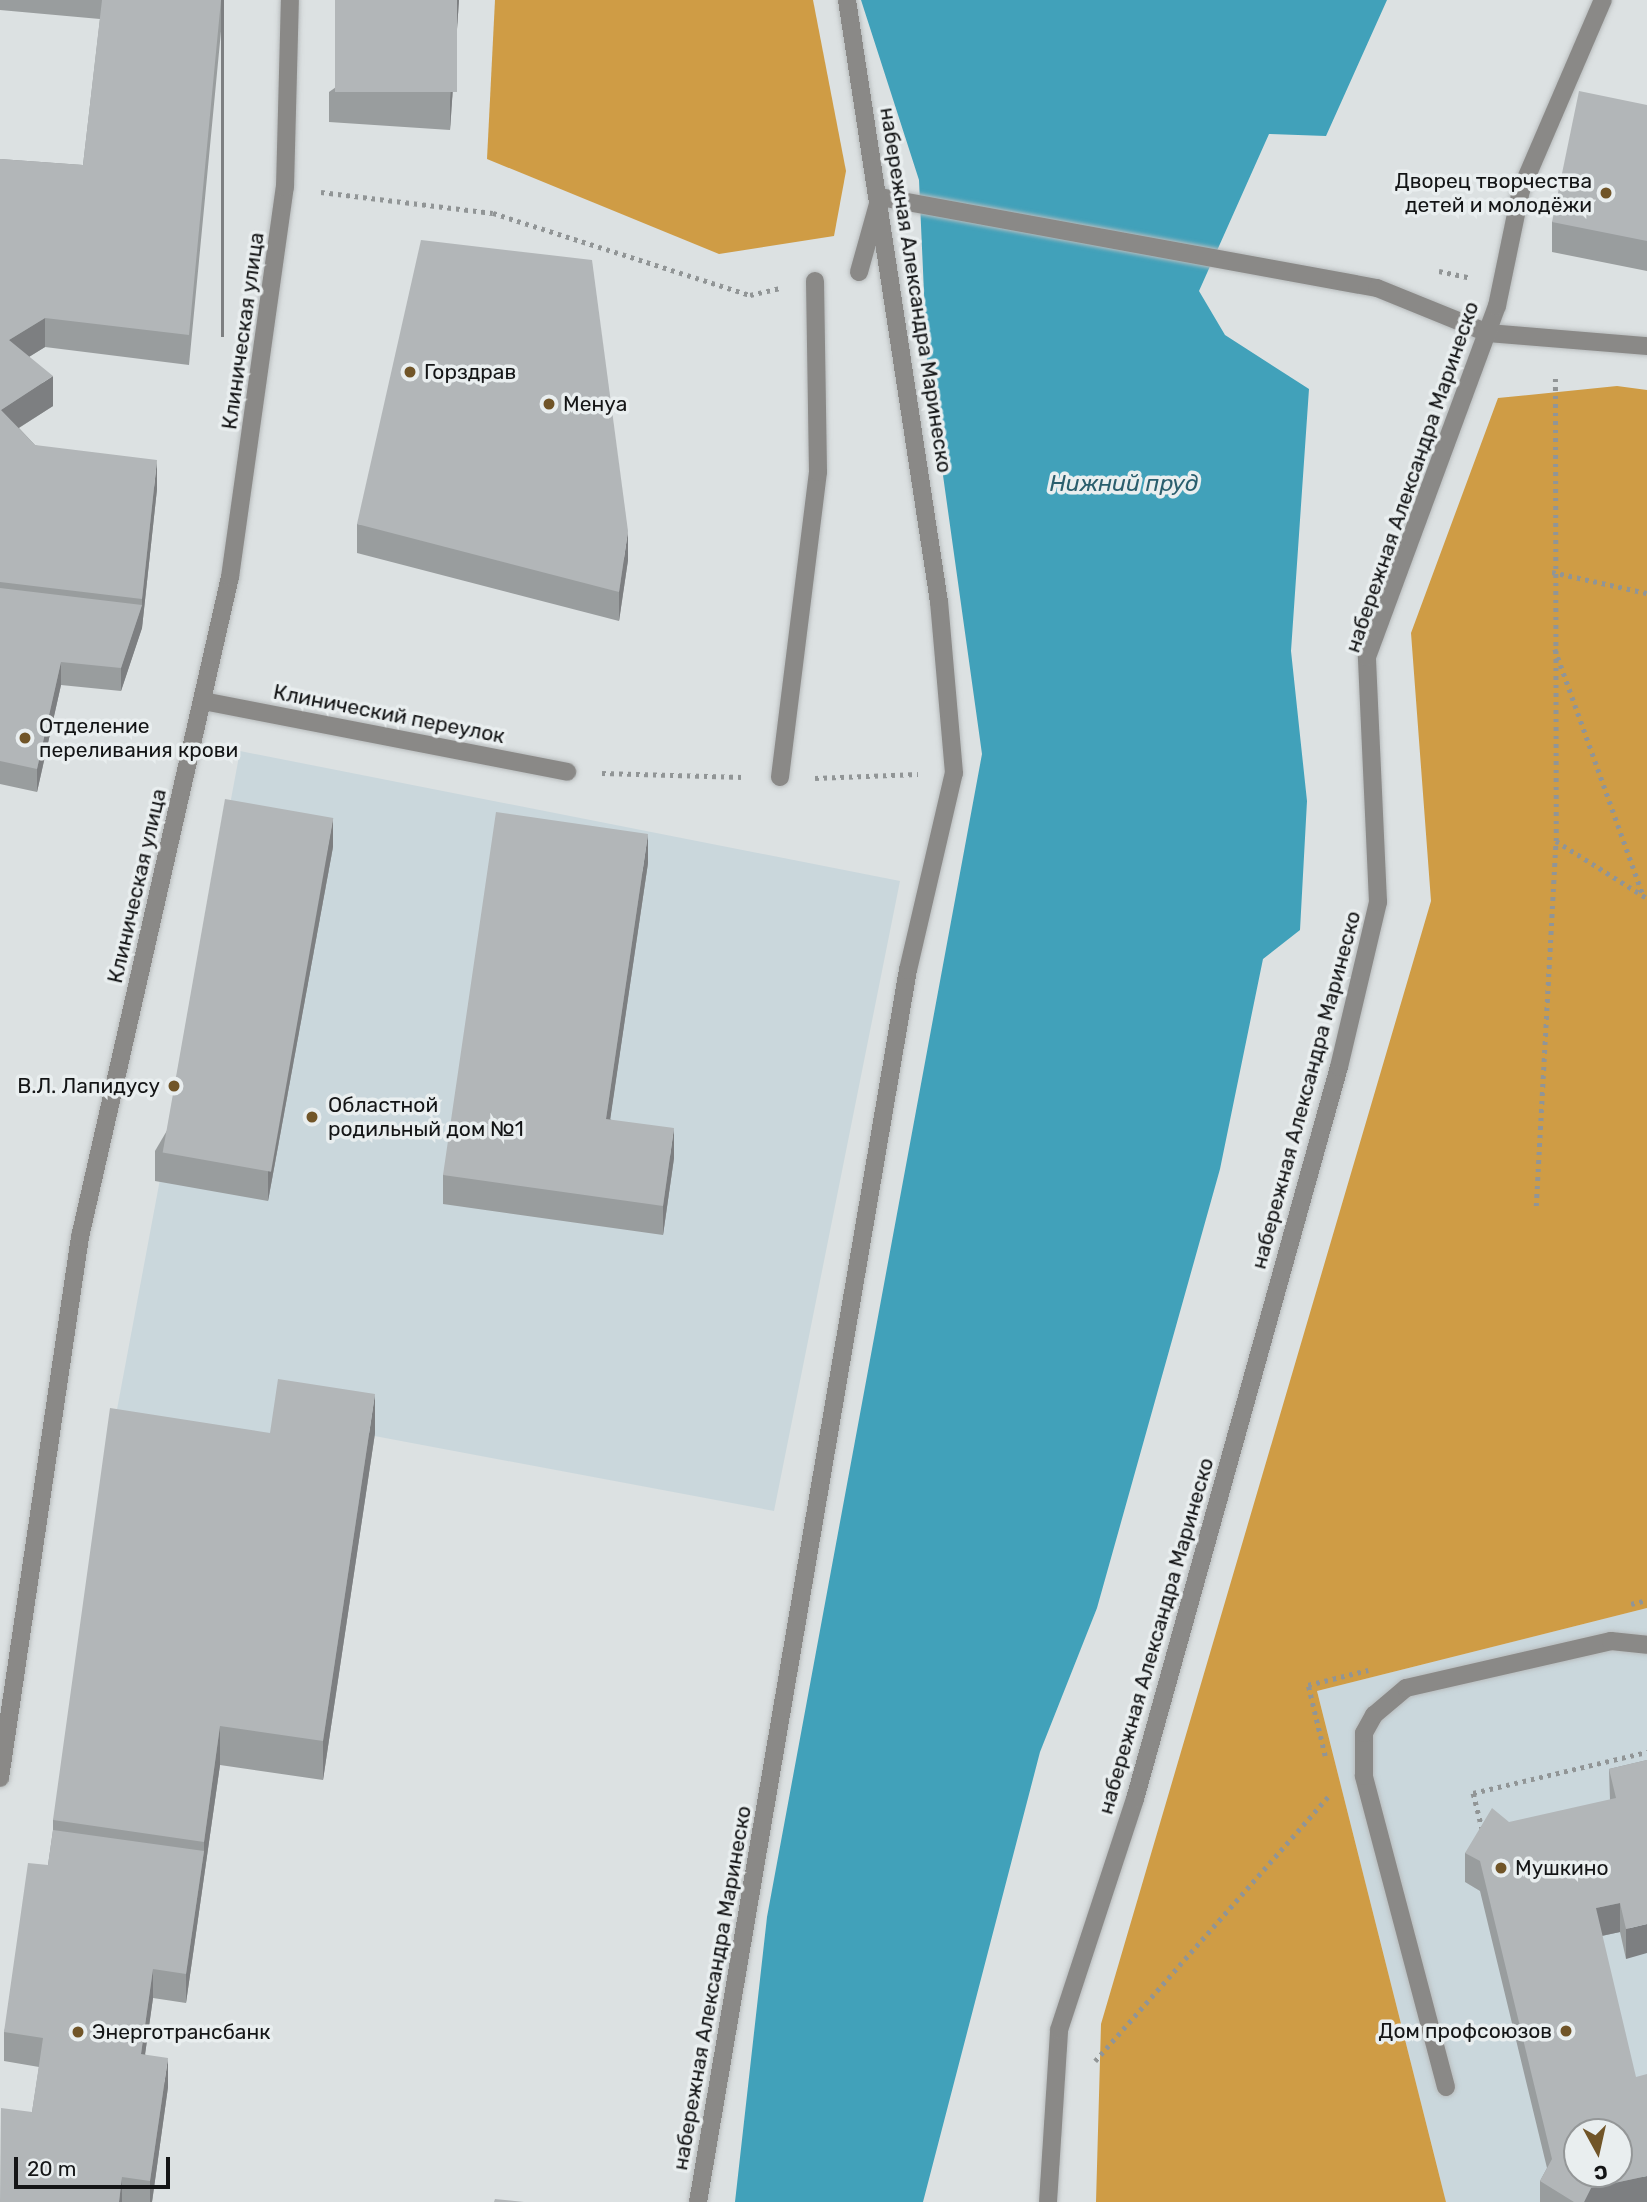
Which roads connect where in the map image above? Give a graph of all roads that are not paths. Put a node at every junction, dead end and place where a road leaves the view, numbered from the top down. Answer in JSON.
{"nodes":[{"id":1,"x":290,"y":0,"type":"edge"},
{"id":2,"x":847,"y":0,"type":"edge"},
{"id":3,"x":1603,"y":0,"type":"edge"},
{"id":4,"x":880,"y":197,"type":"junction"},
{"id":5,"x":859,"y":272,"type":"dead end"},
{"id":6,"x":814,"y":281,"type":"dead end"},
{"id":7,"x":1488,"y":333,"type":"junction"},
{"id":8,"x":1647,"y":346,"type":"edge"},
{"id":9,"x":203,"y":701,"type":"junction"},
{"id":10,"x":567,"y":772,"type":"dead end"},
{"id":11,"x":780,"y":777,"type":"dead end"},
{"id":12,"x":1647,"y":1645,"type":"edge"},
{"id":13,"x":0,"y":1778,"type":"edge"},
{"id":14,"x":1446,"y":2087,"type":"dead end"},
{"id":15,"x":698,"y":2202,"type":"edge"},
{"id":16,"x":1048,"y":2202,"type":"edge"}],
"edges":[{"from":1,"to":9,"type":"street","name":"Клиническая улица"},
{"from":2,"to":4,"type":"street","name":"набережная Александра Маринеско"},
{"from":3,"to":7,"type":"street","name":"набережная Александра Маринеско"},
{"from":4,"to":5,"type":"street"},
{"from":4,"to":7,"type":"street"},
{"from":4,"to":15,"type":"street","name":"набережная Александра Маринеско"},
{"from":6,"to":11,"type":"street"},
{"from":7,"to":8,"type":"street"},
{"from":7,"to":16,"type":"street","name":"набережная Александра Маринеско"},
{"from":9,"to":10,"type":"street","name":"Клинический переулок"},
{"from":9,"to":13,"type":"street","name":"Клиническая улица"},
{"from":12,"to":14,"type":"street"}]}
